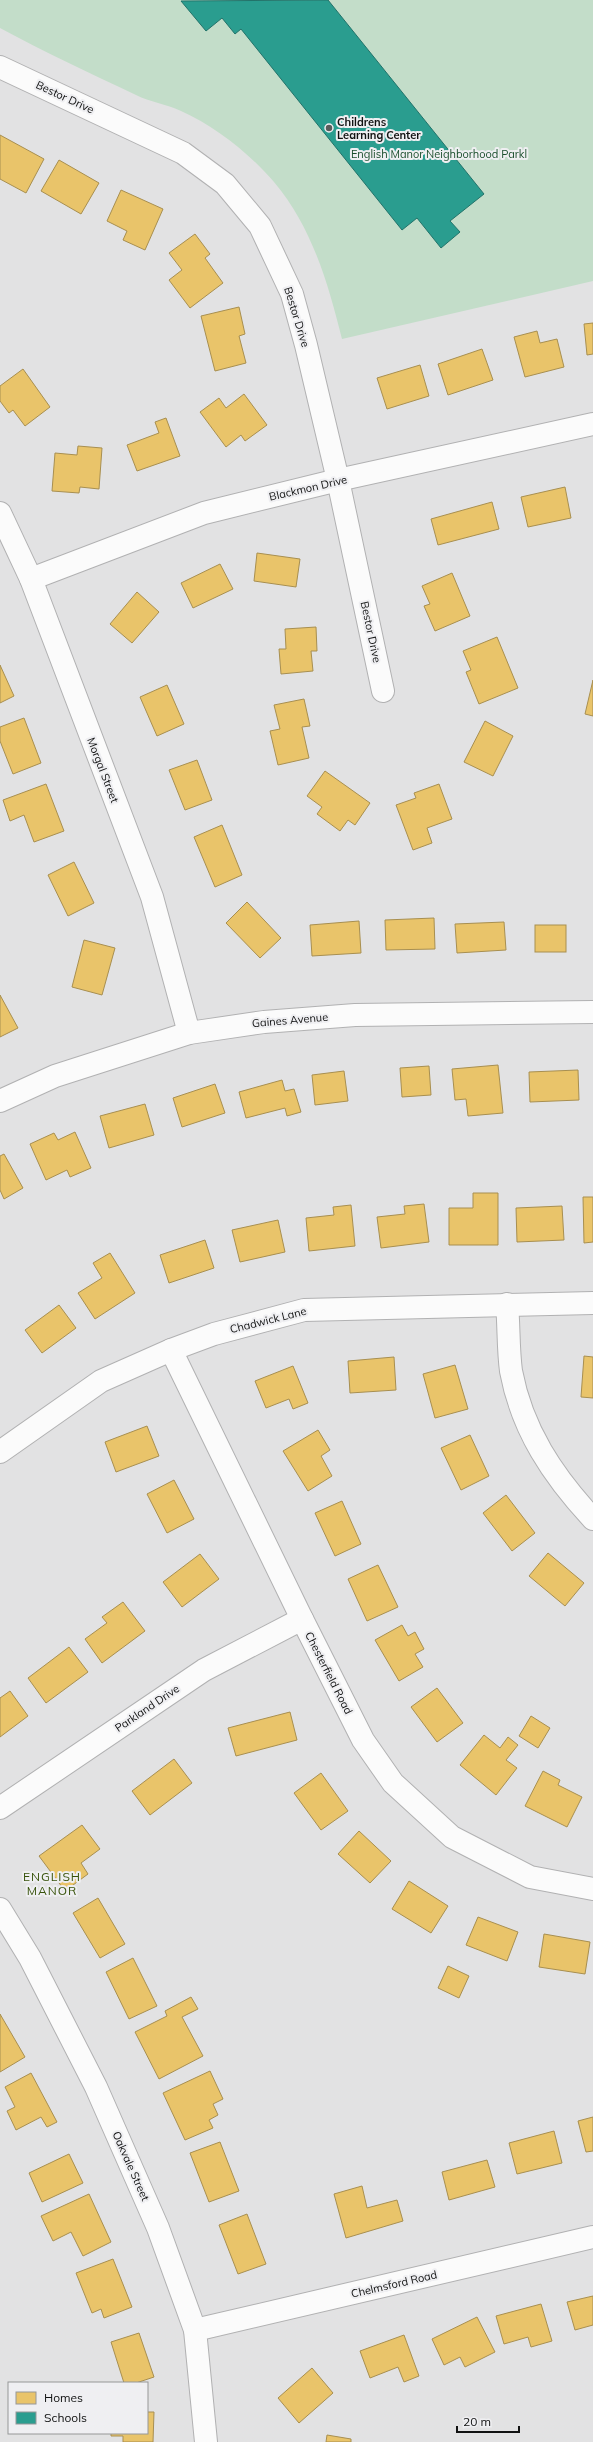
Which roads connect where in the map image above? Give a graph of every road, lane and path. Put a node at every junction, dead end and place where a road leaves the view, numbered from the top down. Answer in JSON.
{"nodes":[{"id":1,"x":0,"y":67,"type":"edge"},
{"id":2,"x":593,"y":424,"type":"edge"},
{"id":3,"x":338,"y":480,"type":"junction"},
{"id":4,"x":0,"y":513,"type":"edge"},
{"id":5,"x":31,"y":579,"type":"junction"},
{"id":6,"x":383,"y":691,"type":"dead end"},
{"id":7,"x":593,"y":1012,"type":"edge"},
{"id":8,"x":189,"y":1033,"type":"junction"},
{"id":9,"x":0,"y":1101,"type":"edge"},
{"id":10,"x":593,"y":1302,"type":"edge"},
{"id":11,"x":507,"y":1304,"type":"junction"},
{"id":12,"x":170,"y":1350,"type":"junction"},
{"id":13,"x":0,"y":1452,"type":"edge"},
{"id":14,"x":593,"y":1519,"type":"edge"},
{"id":15,"x":302,"y":1619,"type":"junction"},
{"id":16,"x":0,"y":1808,"type":"edge"},
{"id":17,"x":593,"y":1889,"type":"edge"},
{"id":18,"x":0,"y":1909,"type":"edge"},
{"id":19,"x":593,"y":2237,"type":"edge"},
{"id":20,"x":194,"y":2330,"type":"junction"},
{"id":21,"x":206,"y":2442,"type":"edge"}],
"edges":[{"from":1,"to":3,"type":"street","name":"Bestor Drive"},
{"from":2,"to":3,"type":"street","name":"Blackmon Drive"},
{"from":3,"to":5,"type":"street","name":"Blackmon Drive"},
{"from":3,"to":6,"type":"street","name":"Bestor Drive"},
{"from":4,"to":5,"type":"street","name":"Morgal Street"},
{"from":5,"to":8,"type":"street","name":"Morgal Street"},
{"from":7,"to":8,"type":"street","name":"Gaines Avenue"},
{"from":8,"to":9,"type":"street","name":"Gaines Avenue"},
{"from":10,"to":11,"type":"street","name":"Chadwick Lane"},
{"from":11,"to":12,"type":"street","name":"Chadwick Lane"},
{"from":11,"to":14,"type":"street"},
{"from":12,"to":13,"type":"street","name":"Chadwick Lane"},
{"from":12,"to":15,"type":"street","name":"Chesterfield Road"},
{"from":15,"to":16,"type":"street","name":"Parkland Drive"},
{"from":15,"to":17,"type":"street","name":"Chesterfield Road"},
{"from":18,"to":20,"type":"street","name":"Oakvale Street"},
{"from":19,"to":20,"type":"street","name":"Chelmsford Road"},
{"from":20,"to":21,"type":"street","name":"Oakvale Street"}]}
